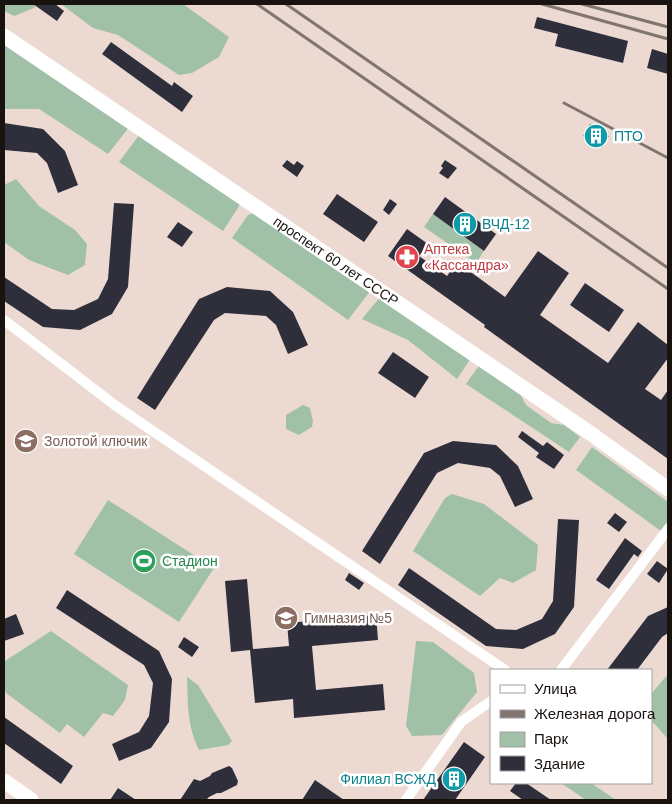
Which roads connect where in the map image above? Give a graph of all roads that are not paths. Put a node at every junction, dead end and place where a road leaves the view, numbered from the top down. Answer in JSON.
{"nodes":[{"id":1,"x":4,"y":36,"type":"edge"},
{"id":2,"x":4,"y":320,"type":"edge"},
{"id":3,"x":668,"y":489,"type":"edge"},
{"id":4,"x":668,"y":529,"type":"edge"},
{"id":5,"x":504,"y":669,"type":"edge"},
{"id":6,"x":562,"y":669,"type":"edge"},
{"id":7,"x":490,"y":702,"type":"edge"},
{"id":8,"x":4,"y":781,"type":"edge"},
{"id":9,"x":32,"y":800,"type":"edge"},
{"id":10,"x":406,"y":800,"type":"edge"}],
"edges":[{"from":1,"to":3,"type":"street","name":"проспект 60 лет СССР"},
{"from":2,"to":5,"type":"street"},
{"from":4,"to":6,"type":"street"},
{"from":7,"to":10,"type":"street"},
{"from":8,"to":9,"type":"street"}]}
